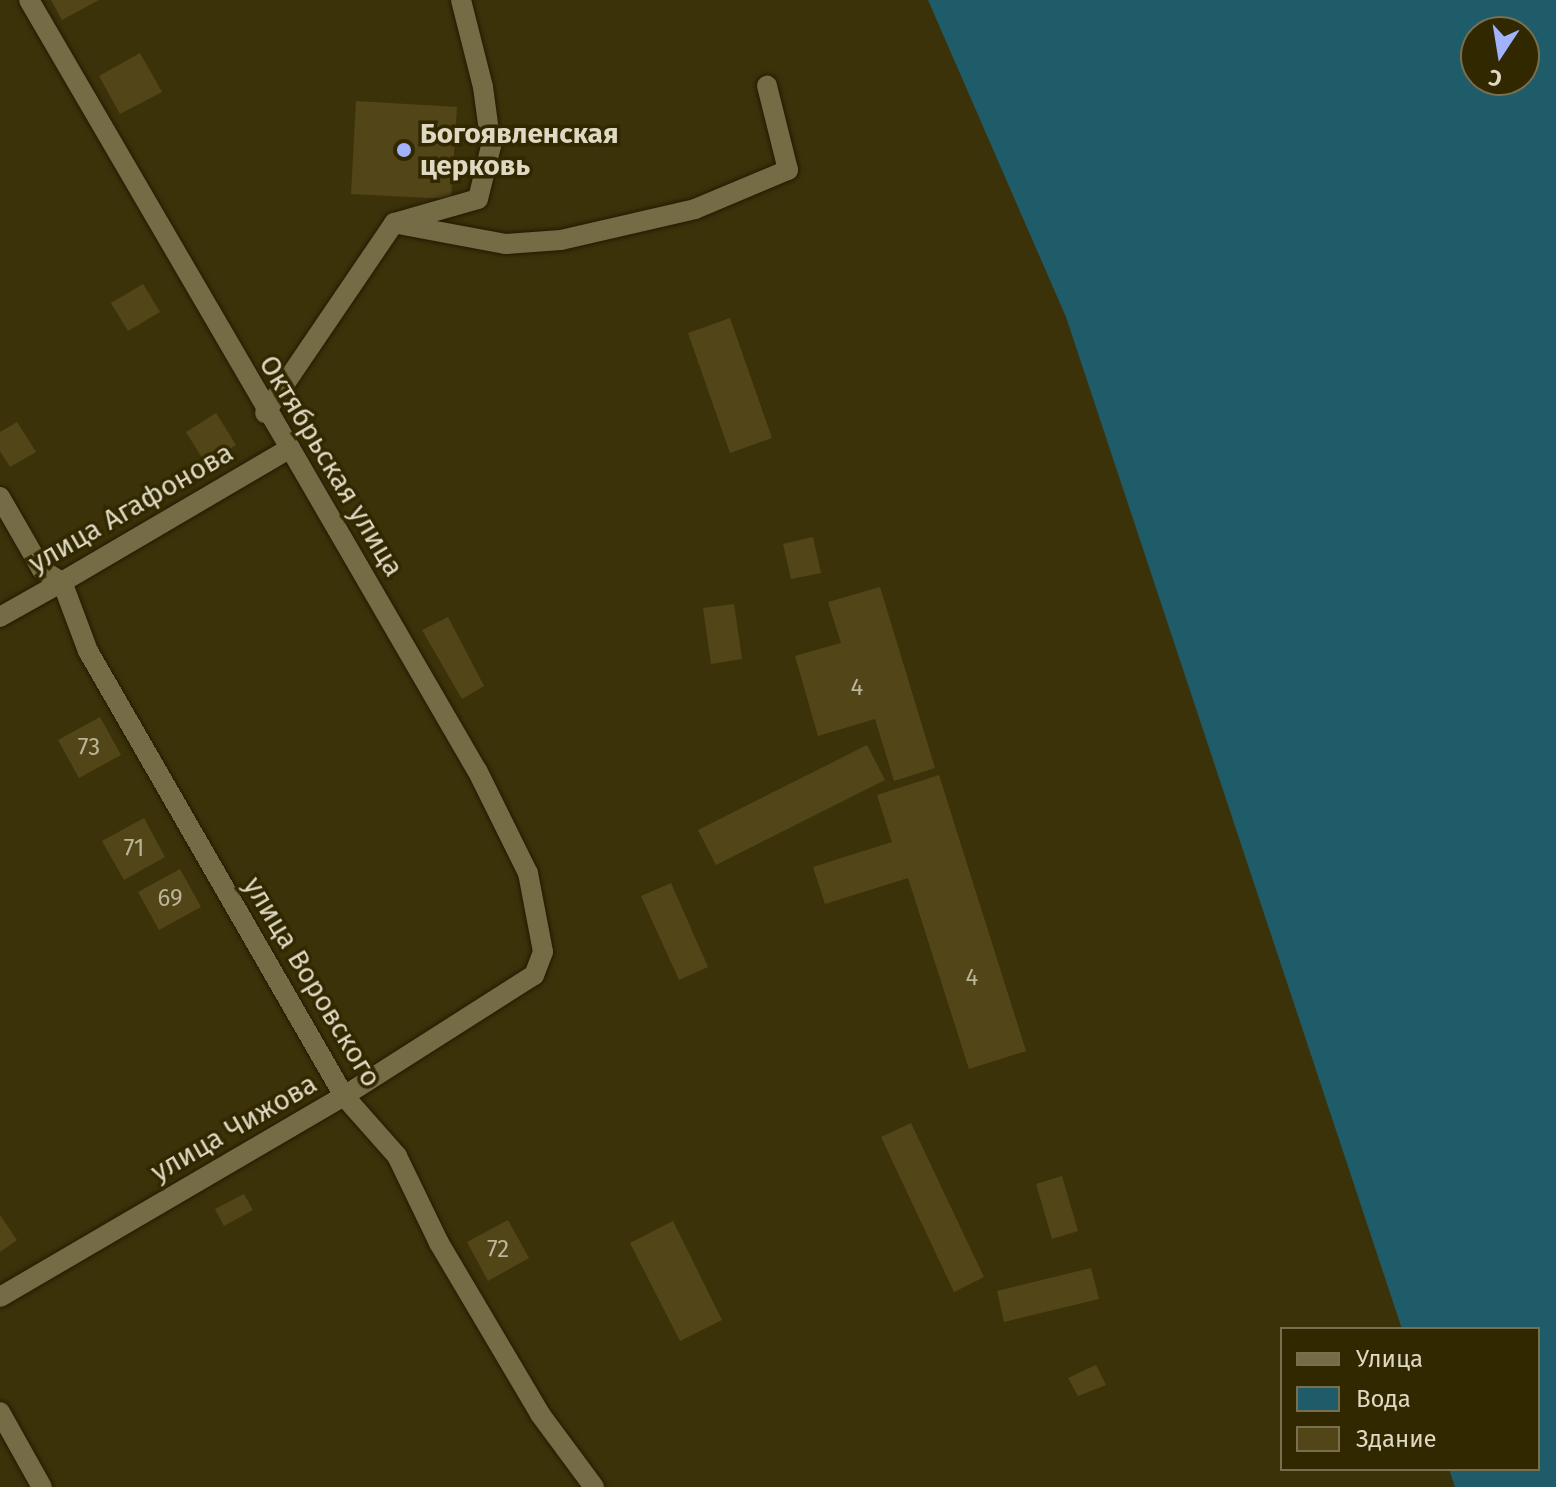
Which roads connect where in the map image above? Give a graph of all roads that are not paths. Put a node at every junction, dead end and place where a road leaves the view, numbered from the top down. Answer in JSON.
{"nodes":[{"id":1,"x":29,"y":0,"type":"edge"},
{"id":2,"x":461,"y":0,"type":"edge"},
{"id":3,"x":767,"y":86,"type":"dead end"},
{"id":4,"x":394,"y":223,"type":"junction"},
{"id":5,"x":265,"y":413,"type":"junction"},
{"id":6,"x":290,"y":448,"type":"junction"},
{"id":7,"x":0,"y":497,"type":"edge"},
{"id":8,"x":62,"y":582,"type":"junction"},
{"id":9,"x":0,"y":617,"type":"edge"},
{"id":10,"x":534,"y":975,"type":"joint"},
{"id":11,"x":344,"y":1096,"type":"junction"},
{"id":12,"x":0,"y":1297,"type":"edge"},
{"id":13,"x":0,"y":1412,"type":"edge"},
{"id":14,"x":42,"y":1487,"type":"edge"},
{"id":15,"x":594,"y":1487,"type":"edge"}],
"edges":[{"from":1,"to":5,"type":"street","name":"Октябрьская улица"},
{"from":2,"to":4,"type":"street"},
{"from":3,"to":4,"type":"street"},
{"from":4,"to":5,"type":"street"},
{"from":5,"to":6,"type":"street","name":"Октябрьская улица"},
{"from":6,"to":8,"type":"street","name":"улица Агафонова"},
{"from":6,"to":10,"type":"street","name":"Октябрьская улица"},
{"from":7,"to":8,"type":"street","name":"улица Воровского"},
{"from":8,"to":9,"type":"street","name":"улица Агафонова"},
{"from":8,"to":11,"type":"street","name":"улица Воровского"},
{"from":10,"to":11,"type":"street","name":"улица Чижова"},
{"from":11,"to":12,"type":"street","name":"улица Чижова"},
{"from":11,"to":15,"type":"street","name":"улица Воровского"},
{"from":13,"to":14,"type":"street"}]}
